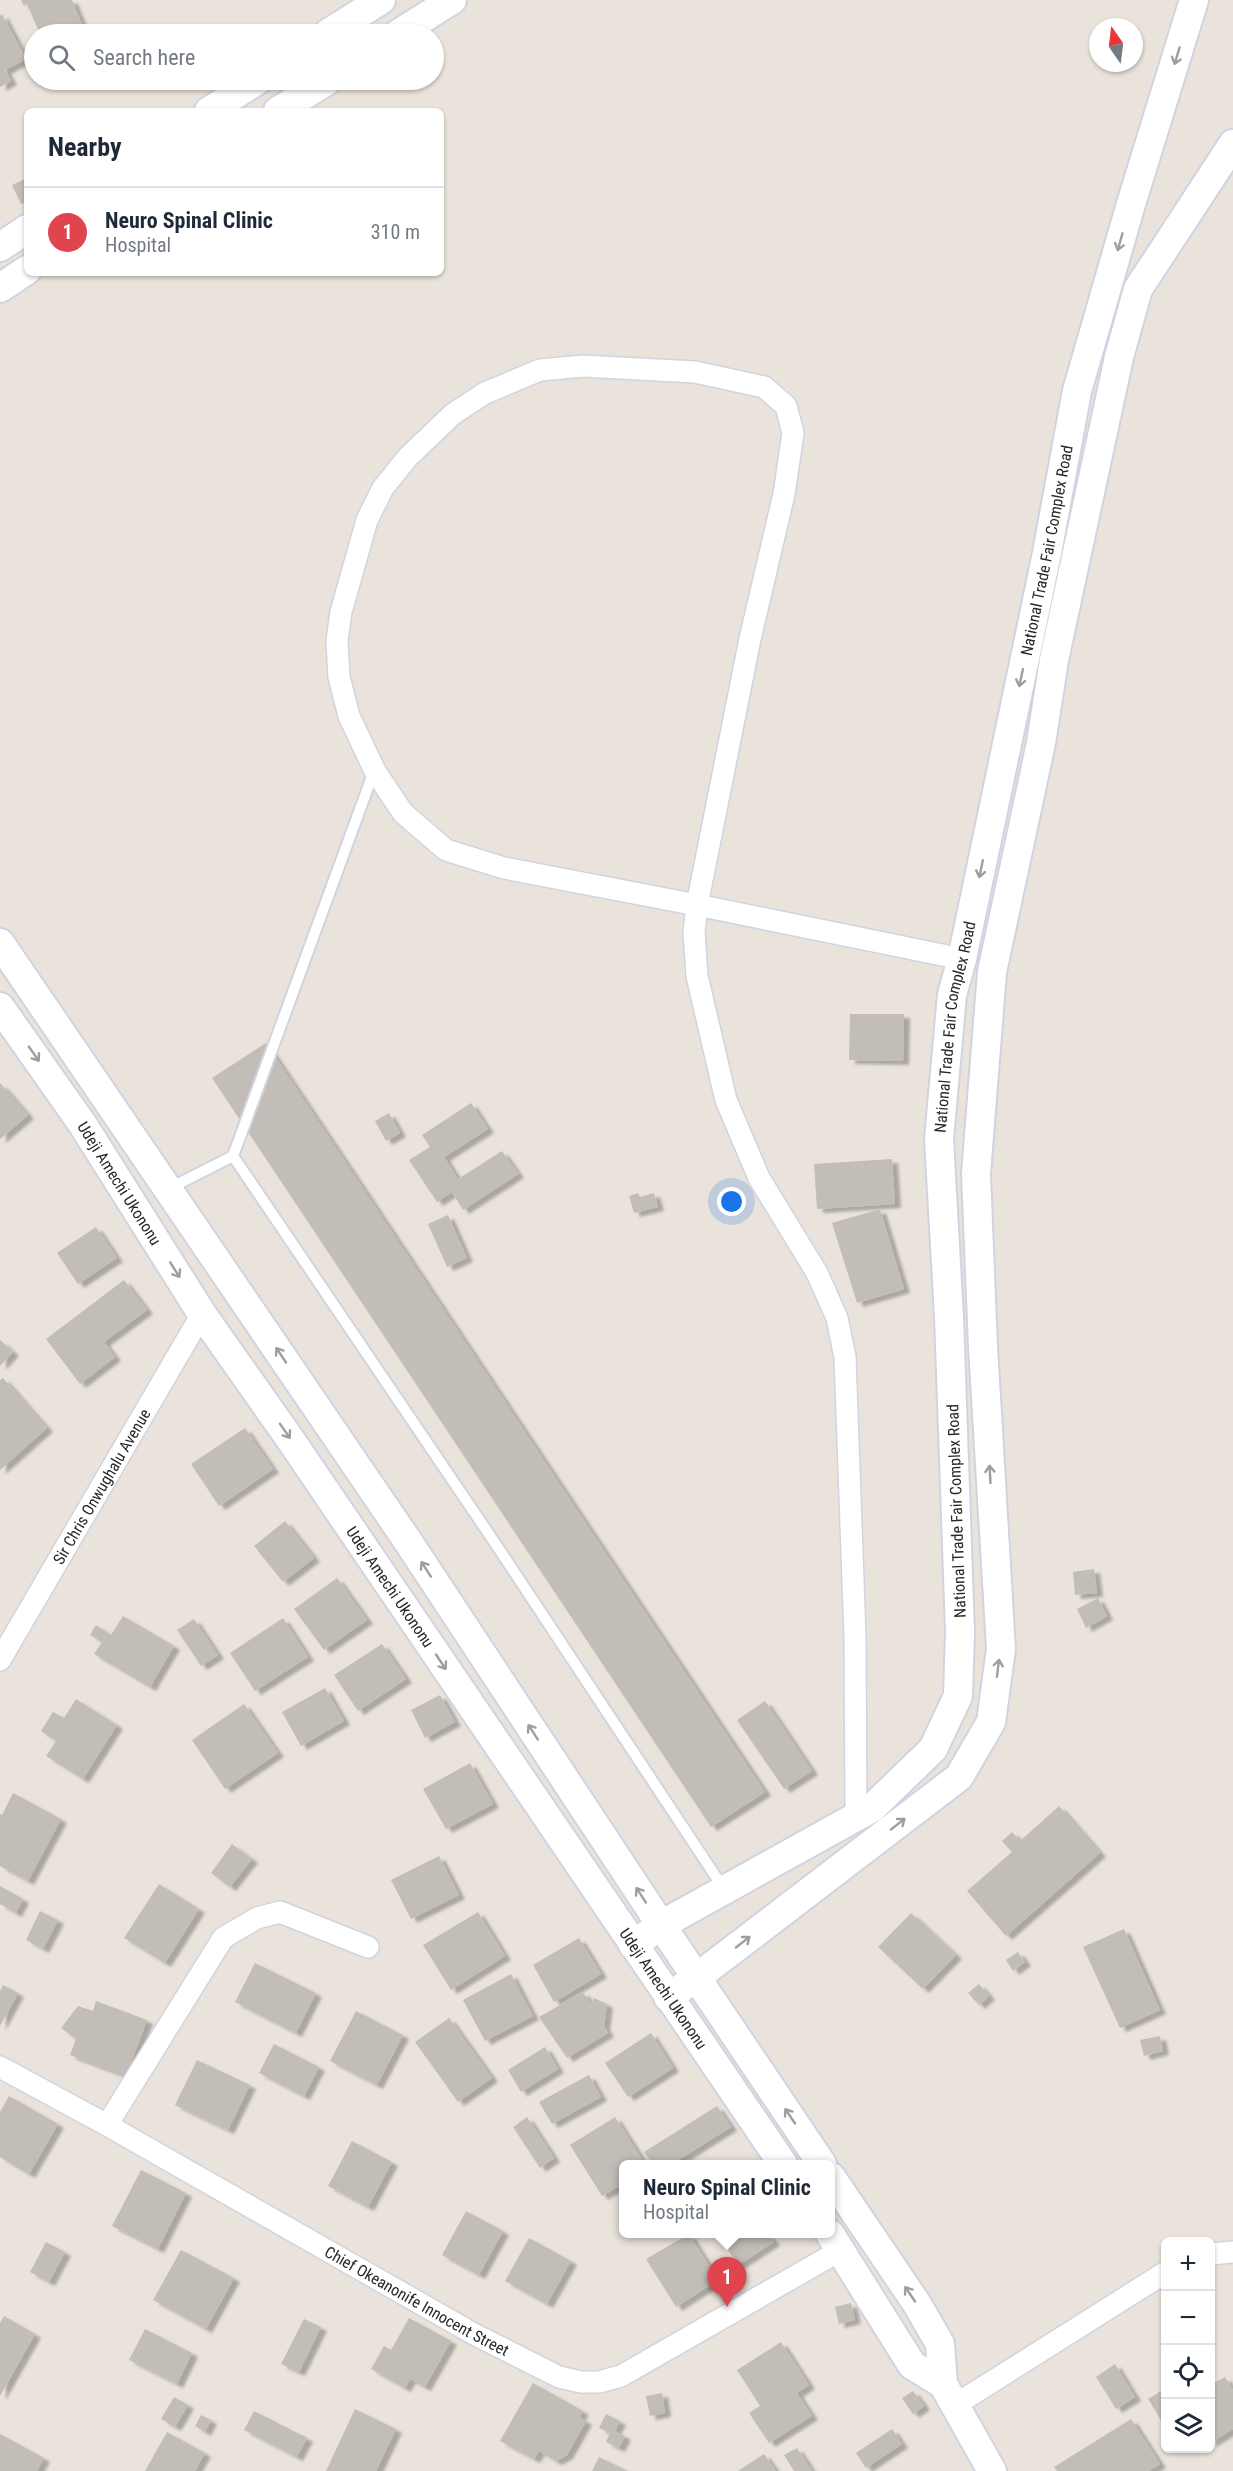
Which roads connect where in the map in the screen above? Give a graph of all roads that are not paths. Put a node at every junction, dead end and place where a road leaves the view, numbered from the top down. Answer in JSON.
{"nodes":[{"id":1,"x":381,"y":0,"type":"edge"},
{"id":2,"x":452,"y":0,"type":"edge"},
{"id":3,"x":1194,"y":0,"type":"edge"},
{"id":4,"x":343,"y":24,"type":"edge"},
{"id":5,"x":414,"y":24,"type":"edge"},
{"id":6,"x":242,"y":90,"type":"edge"},
{"id":7,"x":312,"y":90,"type":"edge"},
{"id":8,"x":214,"y":108,"type":"edge"},
{"id":9,"x":283,"y":108,"type":"edge"},
{"id":10,"x":1233,"y":144,"type":"edge"},
{"id":11,"x":24,"y":232,"type":"edge"},
{"id":12,"x":0,"y":247,"type":"edge"},
{"id":13,"x":24,"y":272,"type":"edge"},
{"id":14,"x":0,"y":288,"type":"edge"},
{"id":15,"x":375,"y":771,"type":"junction"},
{"id":16,"x":697,"y":905,"type":"junction"},
{"id":17,"x":0,"y":943,"type":"edge"},
{"id":18,"x":962,"y":959,"type":"junction"},
{"id":19,"x":0,"y":1007,"type":"edge"},
{"id":20,"x":112,"y":1108,"type":"junction"},
{"id":21,"x":83,"y":1125,"type":"junction"},
{"id":22,"x":233,"y":1156,"type":"junction"},
{"id":23,"x":167,"y":1189,"type":"junction"},
{"id":24,"x":202,"y":1314,"type":"junction"},
{"id":25,"x":0,"y":1660,"type":"edge"},
{"id":26,"x":856,"y":1818,"type":"junction"},
{"id":27,"x":725,"y":1890,"type":"junction"},
{"id":28,"x":661,"y":1925,"type":"junction"},
{"id":29,"x":633,"y":1945,"type":"junction"},
{"id":30,"x":368,"y":1947,"type":"dead end"},
{"id":31,"x":696,"y":1978,"type":"junction"},
{"id":32,"x":668,"y":1996,"type":"junction"},
{"id":33,"x":0,"y":2067,"type":"edge"},
{"id":34,"x":107,"y":2125,"type":"junction"},
{"id":35,"x":780,"y":2160,"type":"edge"},
{"id":36,"x":819,"y":2160,"type":"edge"},
{"id":37,"x":835,"y":2183,"type":"edge"},
{"id":38,"x":835,"y":2242,"type":"edge"},
{"id":39,"x":1233,"y":2252,"type":"edge"},
{"id":40,"x":1215,"y":2254,"type":"edge"},
{"id":41,"x":1161,"y":2275,"type":"edge"},
{"id":42,"x":949,"y":2395,"type":"junction"},
{"id":43,"x":992,"y":2471,"type":"edge"}],
"edges":[{"from":1,"to":4,"type":"main road"},
{"from":2,"to":5,"type":"main road"},
{"from":3,"to":18,"type":"main road","name":"National Trade Fair Complex Road","one_way":true},
{"from":6,"to":8,"type":"main road"},
{"from":7,"to":9,"type":"main road"},
{"from":31,"to":10,"type":"main road","name":"National Trade Fair Complex Road","one_way":true},
{"from":11,"to":12,"type":"main road"},
{"from":13,"to":14,"type":"main road"},
{"from":15,"to":16,"type":"street"},
{"from":15,"to":16,"type":"street"},
{"from":15,"to":22,"type":"lane"},
{"from":16,"to":18,"type":"street"},
{"from":16,"to":26,"type":"street"},
{"from":17,"to":20,"type":"main road","name":"Udeji Amechi Ukononu"},
{"from":18,"to":26,"type":"main road","name":"National Trade Fair Complex Road"},
{"from":19,"to":21,"type":"main road","name":"Udeji Amechi Ukononu","one_way":true},
{"from":20,"to":21,"type":"main road"},
{"from":20,"to":23,"type":"main road","name":"Udeji Amechi Ukononu"},
{"from":21,"to":24,"type":"main road","name":"Udeji Amechi Ukononu","one_way":true},
{"from":22,"to":23,"type":"lane"},
{"from":22,"to":27,"type":"lane"},
{"from":28,"to":23,"type":"main road","name":"Udeji Amechi Ukononu","one_way":true},
{"from":24,"to":25,"type":"street","name":"Sir Chris Onwughalu Avenue"},
{"from":24,"to":29,"type":"main road","name":"Udeji Amechi Ukononu","one_way":true},
{"from":26,"to":27,"type":"main road","name":"National Trade Fair Complex Road"},
{"from":27,"to":28,"type":"main road","name":"National Trade Fair Complex Road"},
{"from":28,"to":29,"type":"main road","name":"National Trade Fair Complex Road"},
{"from":28,"to":31,"type":"main road","name":"Udeji Amechi Ukononu"},
{"from":29,"to":32,"type":"main road","name":"Udeji Amechi Ukononu"},
{"from":30,"to":34,"type":"street"},
{"from":31,"to":32,"type":"main road","name":"National Trade Fair Complex Road"},
{"from":36,"to":31,"type":"main road","name":"Udeji Amechi Ukononu","one_way":true},
{"from":32,"to":35,"type":"main road","name":"Udeji Amechi Ukononu"},
{"from":33,"to":34,"type":"street","name":"Chief Okeanonife Innocent Street"},
{"from":34,"to":38,"type":"street","name":"Chief Okeanonife Innocent Street"},
{"from":42,"to":37,"type":"main road","one_way":true},
{"from":38,"to":42,"type":"main road"},
{"from":39,"to":40,"type":"street"},
{"from":41,"to":42,"type":"street"},
{"from":42,"to":43,"type":"main road"}]}
